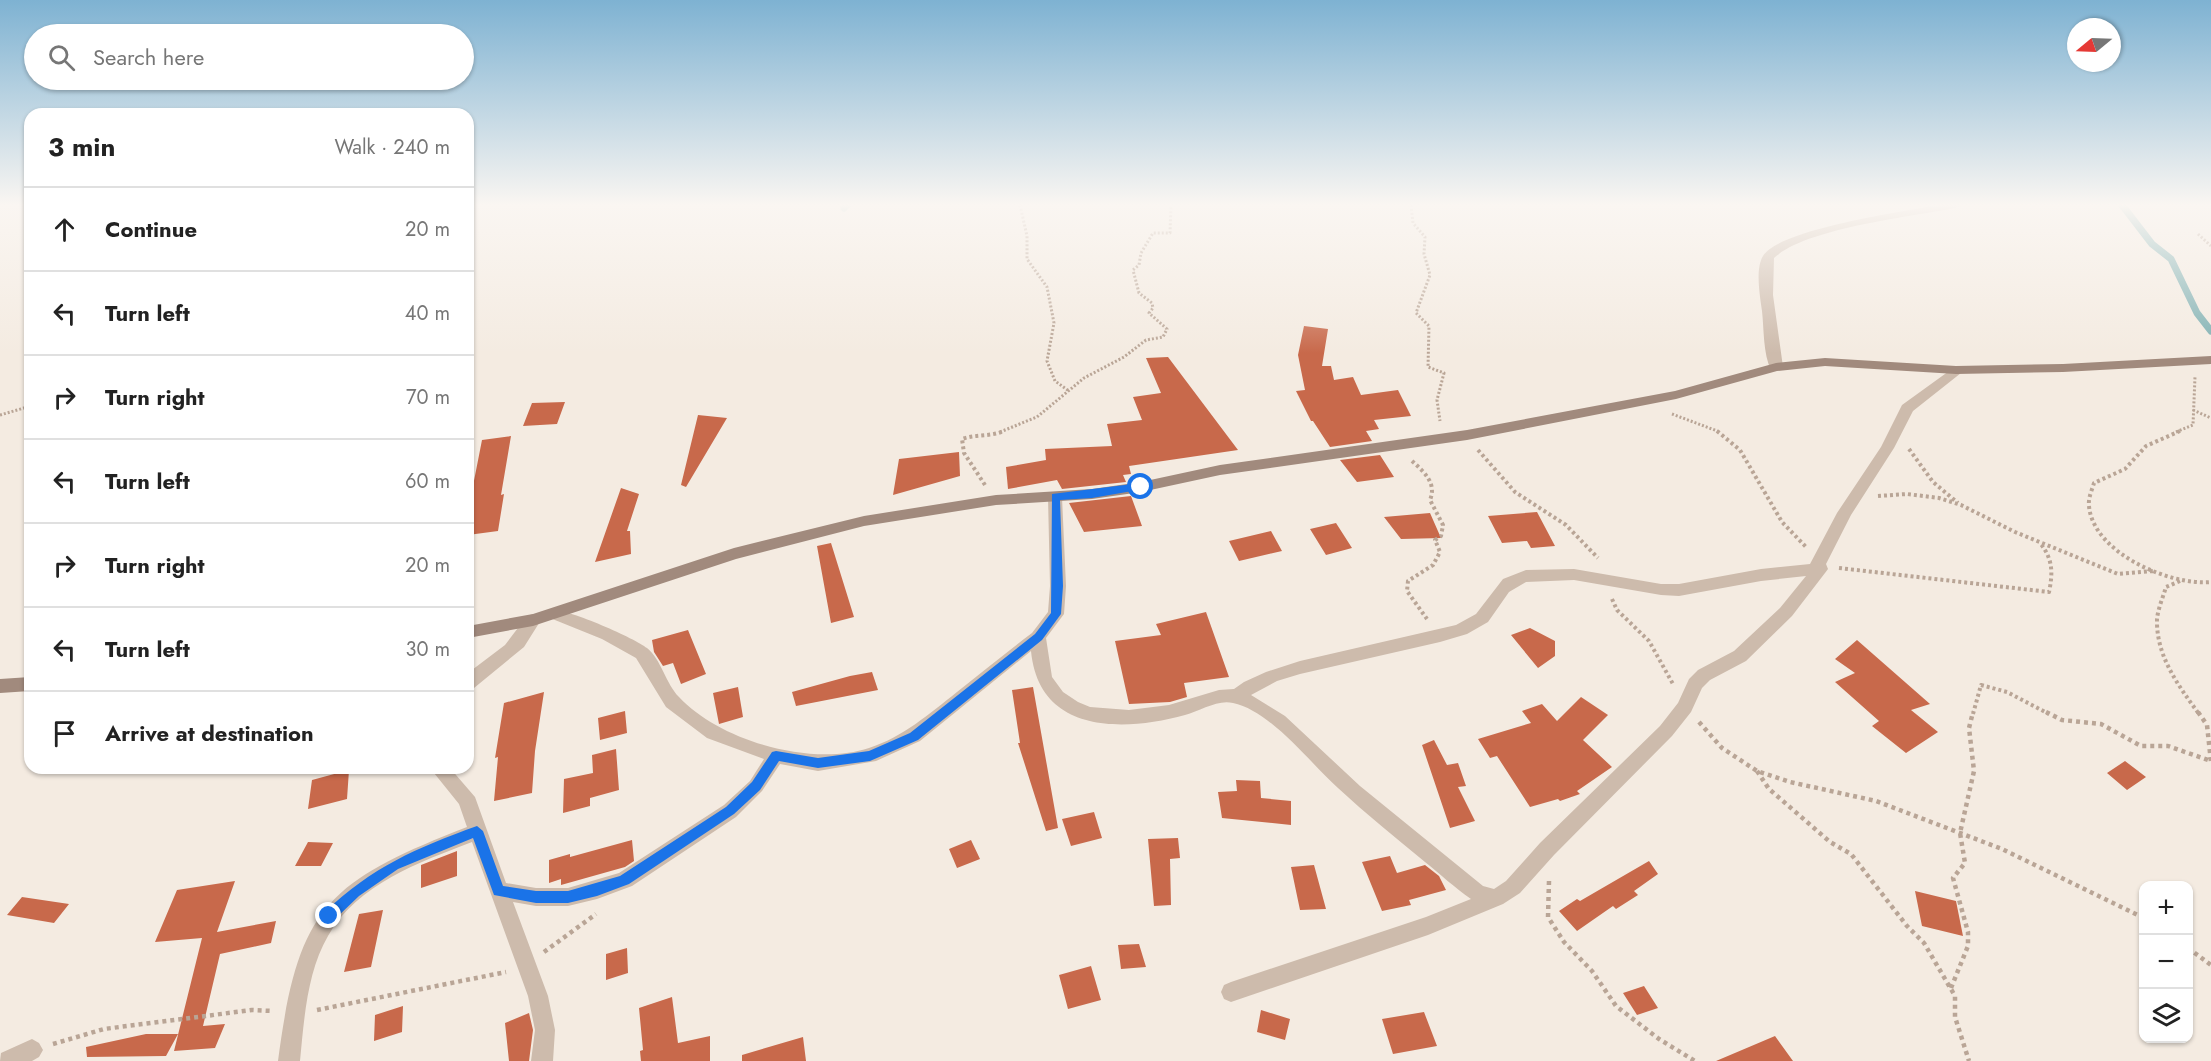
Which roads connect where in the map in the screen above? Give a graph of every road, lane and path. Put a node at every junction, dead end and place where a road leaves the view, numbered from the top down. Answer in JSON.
{"nodes":[{"id":1,"x":1027,"y":255,"type":"edge"},
{"id":2,"x":1141,"y":255,"type":"edge"},
{"id":3,"x":1424,"y":255,"type":"edge"},
{"id":4,"x":1771,"y":255,"type":"edge"},
{"id":5,"x":2211,"y":360,"type":"edge"},
{"id":6,"x":2194,"y":362,"type":"junction"},
{"id":7,"x":1776,"y":367,"type":"junction"},
{"id":8,"x":1956,"y":370,"type":"junction"},
{"id":9,"x":1069,"y":391,"type":"junction"},
{"id":10,"x":24,"y":408,"type":"edge"},
{"id":11,"x":2193,"y":410,"type":"junction"},
{"id":12,"x":1669,"y":413,"type":"dead end"},
{"id":13,"x":0,"y":415,"type":"edge"},
{"id":14,"x":2211,"y":418,"type":"edge"},
{"id":15,"x":1896,"y":431,"type":"junction"},
{"id":16,"x":1443,"y":439,"type":"junction"},
{"id":17,"x":1392,"y":446,"type":"junction"},
{"id":18,"x":1856,"y":494,"type":"junction"},
{"id":19,"x":1055,"y":497,"type":"junction"},
{"id":20,"x":996,"y":500,"type":"junction"},
{"id":21,"x":1961,"y":506,"type":"junction"},
{"id":22,"x":2038,"y":541,"type":"junction"},
{"id":23,"x":1820,"y":564,"type":"junction"},
{"id":24,"x":2154,"y":571,"type":"junction"},
{"id":25,"x":2181,"y":581,"type":"junction"},
{"id":26,"x":2211,"y":582,"type":"edge"},
{"id":27,"x":556,"y":614,"type":"junction"},
{"id":28,"x":533,"y":620,"type":"junction"},
{"id":29,"x":474,"y":631,"type":"edge"},
{"id":30,"x":1441,"y":636,"type":"junction"},
{"id":31,"x":1038,"y":637,"type":"junction"},
{"id":32,"x":474,"y":679,"type":"edge"},
{"id":33,"x":24,"y":684,"type":"edge"},
{"id":34,"x":0,"y":686,"type":"edge"},
{"id":35,"x":1237,"y":697,"type":"junction"},
{"id":36,"x":1685,"y":707,"type":"junction"},
{"id":37,"x":776,"y":756,"type":"junction"},
{"id":38,"x":2211,"y":761,"type":"edge"},
{"id":39,"x":1757,"y":771,"type":"junction"},
{"id":40,"x":443,"y":774,"type":"edge"},
{"id":41,"x":477,"y":831,"type":"junction"},
{"id":42,"x":1960,"y":834,"type":"junction"},
{"id":43,"x":1547,"y":849,"type":"junction"},
{"id":44,"x":499,"y":891,"type":"junction"},
{"id":45,"x":1496,"y":897,"type":"junction"},
{"id":46,"x":599,"y":911,"type":"dead end"},
{"id":47,"x":2139,"y":916,"type":"edge"},
{"id":48,"x":2193,"y":952,"type":"edge"},
{"id":49,"x":526,"y":964,"type":"junction"},
{"id":50,"x":2211,"y":965,"type":"edge"},
{"id":51,"x":1951,"y":988,"type":"junction"},
{"id":52,"x":1231,"y":992,"type":"dead end"},
{"id":53,"x":295,"y":1011,"type":"junction"},
{"id":54,"x":32,"y":1050,"type":"joint"},
{"id":55,"x":9,"y":1061,"type":"edge"},
{"id":56,"x":289,"y":1061,"type":"edge"},
{"id":57,"x":542,"y":1061,"type":"edge"},
{"id":58,"x":1695,"y":1061,"type":"edge"},
{"id":59,"x":1969,"y":1061,"type":"edge"}],
"edges":[{"from":1,"to":9,"type":"path"},
{"from":2,"to":9,"type":"path"},
{"from":3,"to":16,"type":"path"},
{"from":4,"to":7,"type":"street"},
{"from":5,"to":6,"type":"street"},
{"from":6,"to":8,"type":"street"},
{"from":6,"to":11,"type":"path"},
{"from":7,"to":8,"type":"street"},
{"from":7,"to":16,"type":"street"},
{"from":8,"to":15,"type":"street"},
{"from":9,"to":20,"type":"path"},
{"from":10,"to":13,"type":"path"},
{"from":11,"to":14,"type":"path"},
{"from":11,"to":24,"type":"path"},
{"from":12,"to":23,"type":"path"},
{"from":15,"to":18,"type":"street"},
{"from":15,"to":21,"type":"path"},
{"from":16,"to":17,"type":"street"},
{"from":17,"to":19,"type":"street"},
{"from":17,"to":30,"type":"path"},
{"from":18,"to":21,"type":"path"},
{"from":18,"to":23,"type":"street"},
{"from":19,"to":20,"type":"street"},
{"from":19,"to":31,"type":"street"},
{"from":20,"to":27,"type":"street"},
{"from":21,"to":22,"type":"path"},
{"from":22,"to":23,"type":"path"},
{"from":22,"to":24,"type":"path"},
{"from":23,"to":30,"type":"street"},
{"from":23,"to":36,"type":"street"},
{"from":24,"to":25,"type":"path"},
{"from":25,"to":26,"type":"path"},
{"from":25,"to":38,"type":"path"},
{"from":27,"to":28,"type":"street"},
{"from":27,"to":37,"type":"street"},
{"from":28,"to":29,"type":"street"},
{"from":28,"to":32,"type":"street"},
{"from":30,"to":35,"type":"street"},
{"from":31,"to":35,"type":"street"},
{"from":31,"to":37,"type":"street"},
{"from":33,"to":34,"type":"street"},
{"from":35,"to":45,"type":"street"},
{"from":36,"to":39,"type":"path"},
{"from":36,"to":43,"type":"street"},
{"from":37,"to":44,"type":"street"},
{"from":38,"to":42,"type":"path"},
{"from":39,"to":42,"type":"path"},
{"from":39,"to":51,"type":"path"},
{"from":40,"to":41,"type":"street"},
{"from":41,"to":44,"type":"street"},
{"from":41,"to":53,"type":"street"},
{"from":42,"to":47,"type":"path"},
{"from":42,"to":51,"type":"path"},
{"from":43,"to":45,"type":"street"},
{"from":43,"to":58,"type":"path"},
{"from":44,"to":49,"type":"street"},
{"from":45,"to":52,"type":"street"},
{"from":46,"to":49,"type":"path"},
{"from":48,"to":50,"type":"path"},
{"from":49,"to":53,"type":"path"},
{"from":49,"to":57,"type":"street"},
{"from":51,"to":59,"type":"path"},
{"from":53,"to":54,"type":"path"},
{"from":53,"to":56,"type":"street"},
{"from":54,"to":55,"type":"street"}]}
